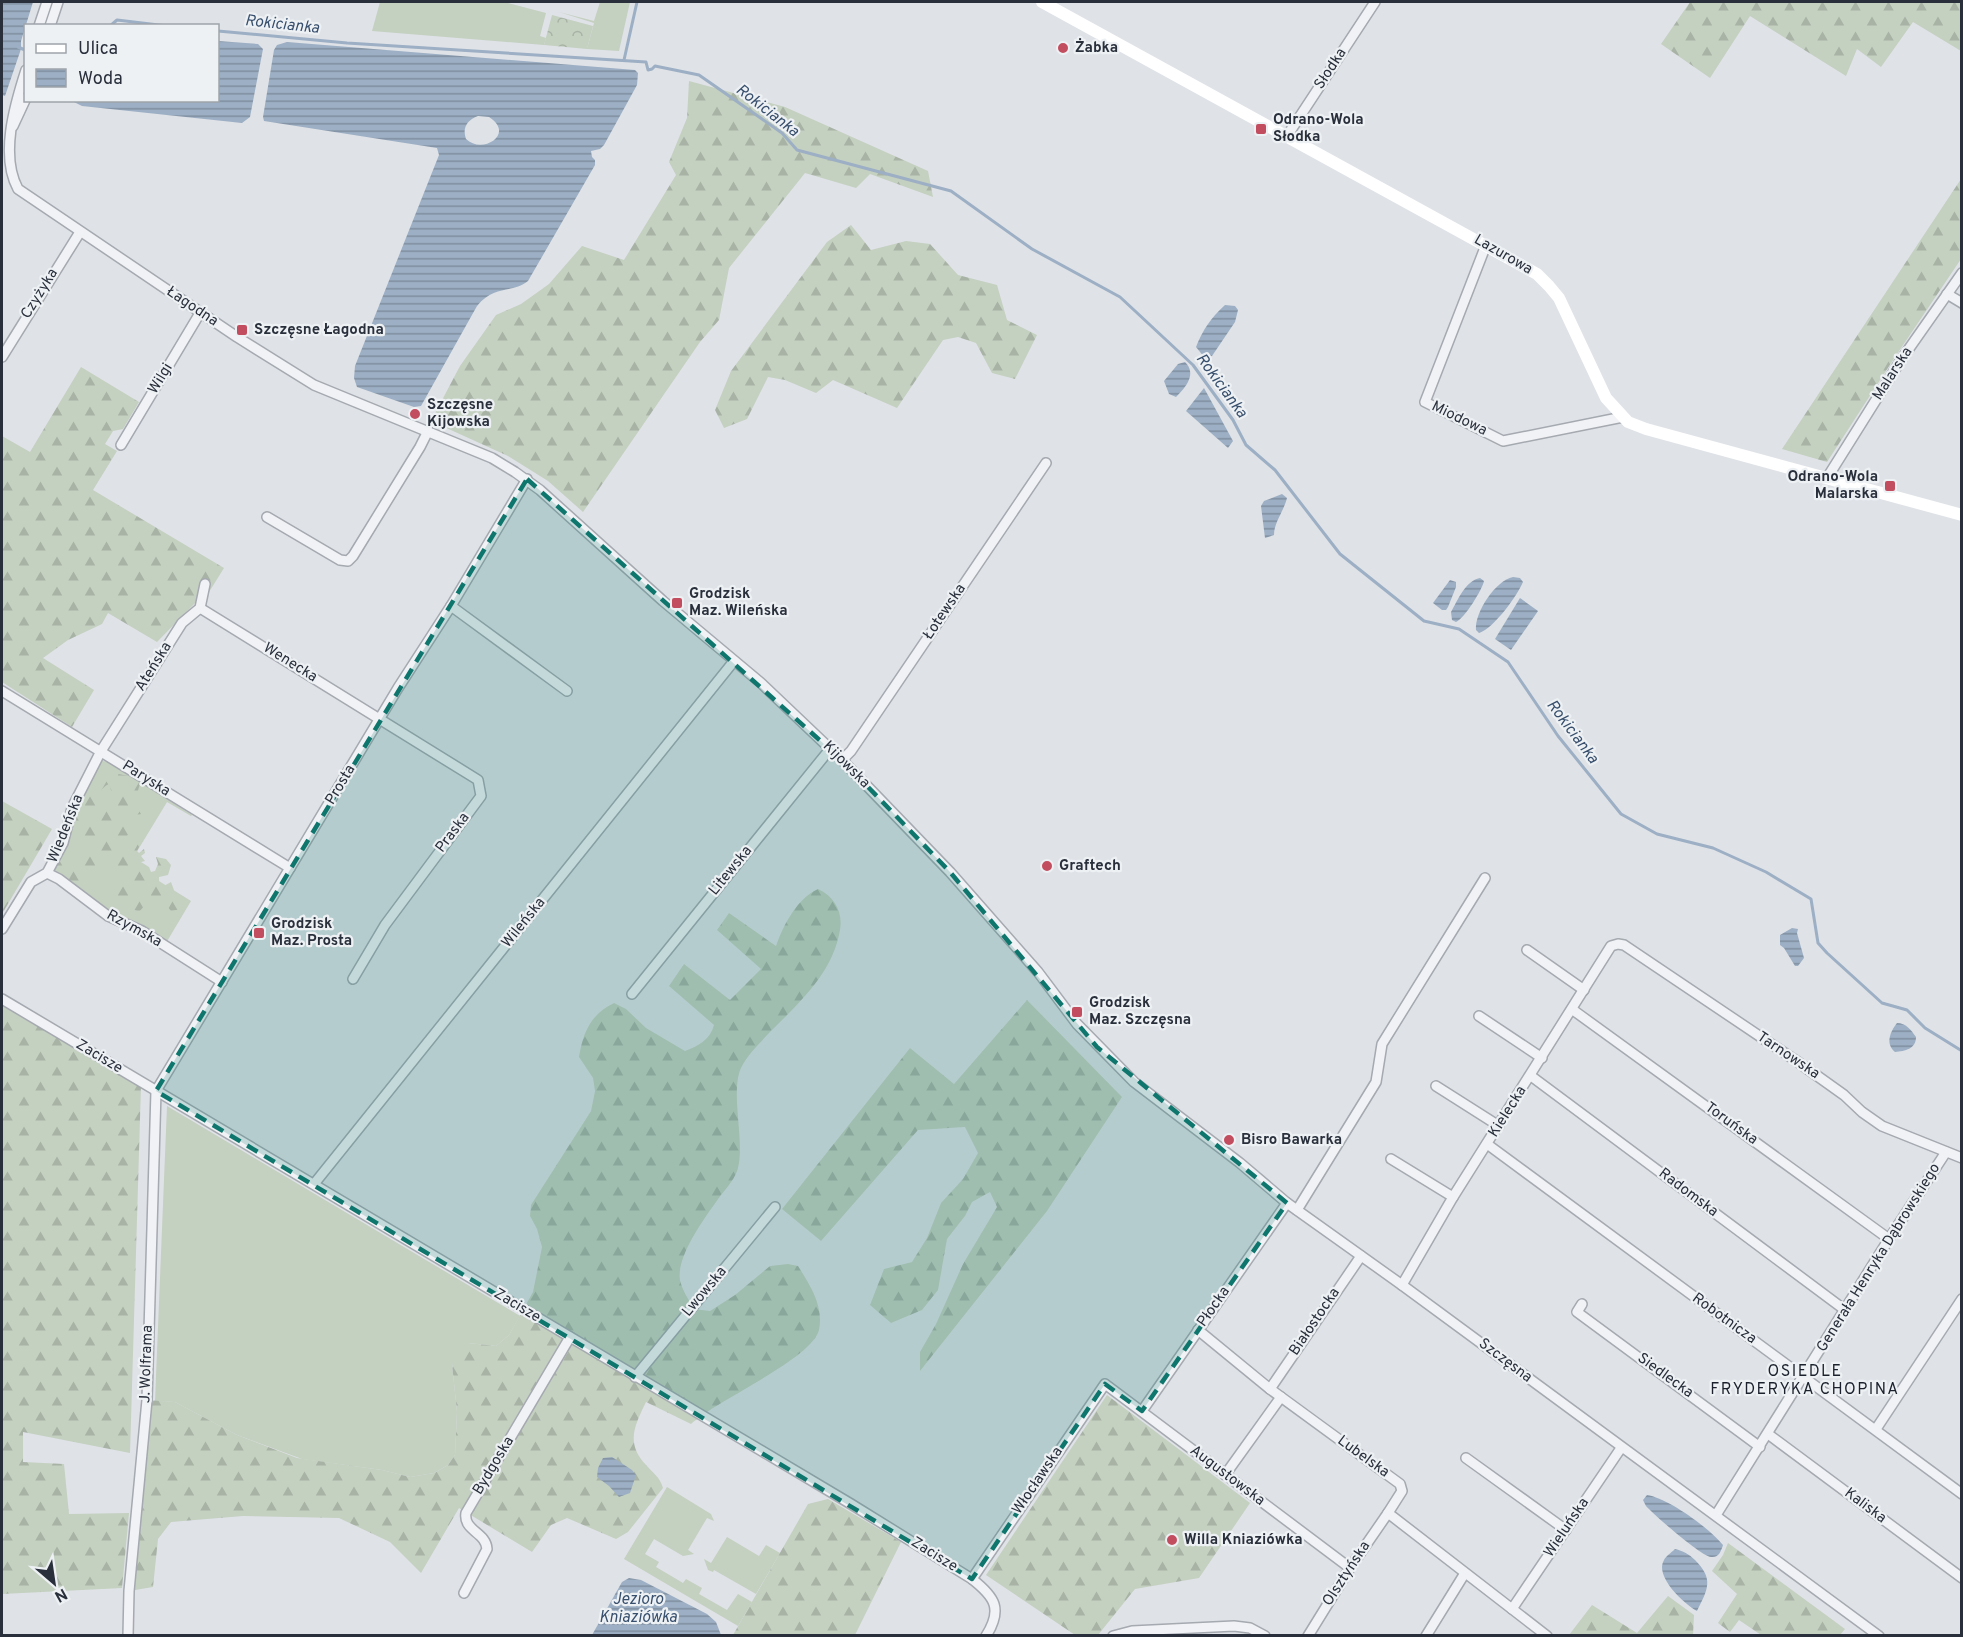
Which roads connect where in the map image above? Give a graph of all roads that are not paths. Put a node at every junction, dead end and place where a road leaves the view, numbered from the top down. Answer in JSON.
{"nodes":[{"id":1,"x":47,"y":2,"type":"edge"},
{"id":2,"x":58,"y":2,"type":"edge"},
{"id":3,"x":1042,"y":2,"type":"edge"},
{"id":4,"x":1374,"y":2,"type":"edge"},
{"id":5,"x":40,"y":24,"type":"edge"},
{"id":6,"x":51,"y":24,"type":"edge"},
{"id":7,"x":24,"y":76,"type":"edge"},
{"id":8,"x":24,"y":102,"type":"edge"},
{"id":9,"x":1287,"y":136,"type":"junction"},
{"id":10,"x":5,"y":138,"type":"junction"},
{"id":11,"x":80,"y":231,"type":"junction"},
{"id":12,"x":1486,"y":245,"type":"junction"},
{"id":13,"x":1962,"y":273,"type":"edge"},
{"id":14,"x":1947,"y":294,"type":"junction"},
{"id":15,"x":1962,"y":303,"type":"edge"},
{"id":16,"x":200,"y":313,"type":"junction"},
{"id":17,"x":2,"y":357,"type":"edge"},
{"id":18,"x":1623,"y":417,"type":"junction"},
{"id":19,"x":428,"y":431,"type":"junction"},
{"id":20,"x":121,"y":445,"type":"dead end"},
{"id":21,"x":1046,"y":463,"type":"dead end"},
{"id":22,"x":1827,"y":478,"type":"junction"},
{"id":23,"x":527,"y":479,"type":"junction"},
{"id":24,"x":1962,"y":515,"type":"edge"},
{"id":25,"x":267,"y":517,"type":"dead end"},
{"id":26,"x":206,"y":584,"type":"dead end"},
{"id":27,"x":451,"y":606,"type":"junction"},
{"id":28,"x":200,"y":608,"type":"junction"},
{"id":29,"x":734,"y":661,"type":"junction"},
{"id":30,"x":2,"y":691,"type":"edge"},
{"id":31,"x":567,"y":692,"type":"dead end"},
{"id":32,"x":381,"y":719,"type":"junction"},
{"id":33,"x":830,"y":749,"type":"junction"},
{"id":34,"x":101,"y":751,"type":"junction"},
{"id":35,"x":842,"y":760,"type":"junction"},
{"id":36,"x":290,"y":868,"type":"junction"},
{"id":37,"x":47,"y":873,"type":"junction"},
{"id":38,"x":1485,"y":878,"type":"dead end"},
{"id":39,"x":2,"y":929,"type":"edge"},
{"id":40,"x":1618,"y":944,"type":"joint"},
{"id":41,"x":1527,"y":950,"type":"dead end"},
{"id":42,"x":352,"y":979,"type":"dead end"},
{"id":43,"x":222,"y":982,"type":"junction"},
{"id":44,"x":1584,"y":990,"type":"junction"},
{"id":45,"x":632,"y":994,"type":"dead end"},
{"id":46,"x":2,"y":999,"type":"edge"},
{"id":47,"x":1573,"y":1010,"type":"junction"},
{"id":48,"x":1479,"y":1016,"type":"dead end"},
{"id":49,"x":1542,"y":1058,"type":"junction"},
{"id":50,"x":1531,"y":1076,"type":"junction"},
{"id":51,"x":1134,"y":1082,"type":"joint"},
{"id":52,"x":1436,"y":1086,"type":"dead end"},
{"id":53,"x":156,"y":1091,"type":"junction"},
{"id":54,"x":1499,"y":1126,"type":"junction"},
{"id":55,"x":1488,"y":1144,"type":"junction"},
{"id":56,"x":1946,"y":1152,"type":"junction"},
{"id":57,"x":1962,"y":1158,"type":"edge"},
{"id":58,"x":1391,"y":1159,"type":"dead end"},
{"id":59,"x":314,"y":1184,"type":"junction"},
{"id":60,"x":1453,"y":1197,"type":"junction"},
{"id":61,"x":1287,"y":1203,"type":"junction"},
{"id":62,"x":775,"y":1207,"type":"dead end"},
{"id":63,"x":1297,"y":1210,"type":"junction"},
{"id":64,"x":1889,"y":1239,"type":"junction"},
{"id":65,"x":1360,"y":1256,"type":"junction"},
{"id":66,"x":1402,"y":1285,"type":"junction"},
{"id":67,"x":1962,"y":1299,"type":"edge"},
{"id":68,"x":1582,"y":1304,"type":"dead end"},
{"id":69,"x":1845,"y":1310,"type":"junction"},
{"id":70,"x":1198,"y":1330,"type":"junction"},
{"id":71,"x":570,"y":1337,"type":"junction"},
{"id":72,"x":635,"y":1377,"type":"junction"},
{"id":73,"x":1804,"y":1377,"type":"junction"},
{"id":74,"x":1105,"y":1384,"type":"joint"},
{"id":75,"x":1270,"y":1389,"type":"junction"},
{"id":76,"x":1281,"y":1397,"type":"junction"},
{"id":77,"x":1142,"y":1411,"type":"junction"},
{"id":78,"x":1876,"y":1429,"type":"junction"},
{"id":79,"x":1768,"y":1434,"type":"junction"},
{"id":80,"x":1760,"y":1447,"type":"junction"},
{"id":81,"x":1621,"y":1448,"type":"junction"},
{"id":82,"x":1466,"y":1458,"type":"dead end"},
{"id":83,"x":1225,"y":1475,"type":"junction"},
{"id":84,"x":1962,"y":1494,"type":"edge"},
{"id":85,"x":1388,"y":1513,"type":"junction"},
{"id":86,"x":1716,"y":1515,"type":"junction"},
{"id":87,"x":1566,"y":1530,"type":"junction"},
{"id":88,"x":1350,"y":1568,"type":"junction"},
{"id":89,"x":1465,"y":1573,"type":"junction"},
{"id":90,"x":1962,"y":1578,"type":"edge"},
{"id":91,"x":972,"y":1579,"type":"junction"},
{"id":92,"x":464,"y":1593,"type":"dead end"},
{"id":93,"x":1512,"y":1609,"type":"junction"},
{"id":94,"x":128,"y":1635,"type":"edge"},
{"id":95,"x":986,"y":1635,"type":"edge"},
{"id":96,"x":1113,"y":1635,"type":"edge"},
{"id":97,"x":1265,"y":1635,"type":"edge"},
{"id":98,"x":1308,"y":1635,"type":"edge"},
{"id":99,"x":1426,"y":1635,"type":"edge"},
{"id":100,"x":1547,"y":1635,"type":"edge"},
{"id":101,"x":1879,"y":1635,"type":"edge"}],
"edges":[{"from":1,"to":5,"type":"street"},
{"from":2,"to":6,"type":"street"},
{"from":3,"to":9,"type":"street","name":"Lazurowa"},
{"from":4,"to":9,"type":"street","name":"Słodka"},
{"from":7,"to":10,"type":"street","name":"Łagodna"},
{"from":8,"to":10,"type":"street","name":"Łagodna"},
{"from":9,"to":12,"type":"street","name":"Lazurowa"},
{"from":10,"to":11,"type":"street","name":"Łagodna"},
{"from":11,"to":16,"type":"street","name":"Łagodna"},
{"from":11,"to":17,"type":"street","name":"Czyżyka"},
{"from":12,"to":18,"type":"street","name":"Lazurowa"},
{"from":12,"to":18,"type":"street","name":"Miodowa"},
{"from":13,"to":14,"type":"street","name":"Malarska"},
{"from":14,"to":15,"type":"street"},
{"from":14,"to":22,"type":"street","name":"Malarska"},
{"from":16,"to":19,"type":"street","name":"Łagodna"},
{"from":16,"to":20,"type":"street","name":"Wilgi"},
{"from":18,"to":22,"type":"street","name":"Lazurowa"},
{"from":19,"to":23,"type":"street","name":"Łagodna"},
{"from":19,"to":25,"type":"street"},
{"from":21,"to":35,"type":"street","name":"Łotewska"},
{"from":22,"to":24,"type":"street","name":"Lazurowa"},
{"from":23,"to":27,"type":"street","name":"Prosta"},
{"from":23,"to":29,"type":"street","name":"Kijowska"},
{"from":26,"to":28,"type":"street"},
{"from":27,"to":31,"type":"street"},
{"from":27,"to":32,"type":"street","name":"Prosta"},
{"from":28,"to":32,"type":"street","name":"Wenecka"},
{"from":28,"to":34,"type":"street","name":"Ateńska"},
{"from":29,"to":33,"type":"street","name":"Kijowska"},
{"from":29,"to":59,"type":"street","name":"Wileńska"},
{"from":30,"to":34,"type":"street","name":"Paryska"},
{"from":32,"to":36,"type":"street","name":"Prosta"},
{"from":32,"to":42,"type":"street","name":"Praska"},
{"from":33,"to":35,"type":"street","name":"Kijowska"},
{"from":33,"to":45,"type":"street","name":"Litewska"},
{"from":34,"to":36,"type":"street","name":"Paryska"},
{"from":34,"to":37,"type":"street","name":"Wiedeńska"},
{"from":35,"to":51,"type":"street","name":"Kijowska"},
{"from":36,"to":43,"type":"street","name":"Prosta"},
{"from":37,"to":39,"type":"street","name":"Wiedeńska"},
{"from":37,"to":43,"type":"street","name":"Rzymska"},
{"from":38,"to":63,"type":"street"},
{"from":40,"to":44,"type":"street","name":"Kielecka"},
{"from":40,"to":56,"type":"street","name":"Tarnowska"},
{"from":41,"to":44,"type":"street"},
{"from":43,"to":53,"type":"street","name":"Prosta"},
{"from":44,"to":47,"type":"street","name":"Kielecka"},
{"from":46,"to":53,"type":"street","name":"Zacisze"},
{"from":47,"to":49,"type":"street","name":"Kielecka"},
{"from":47,"to":64,"type":"street","name":"Toruńska"},
{"from":48,"to":49,"type":"street"},
{"from":49,"to":50,"type":"street","name":"Kielecka"},
{"from":50,"to":54,"type":"street","name":"Kielecka"},
{"from":50,"to":69,"type":"street","name":"Radomska"},
{"from":51,"to":61,"type":"street","name":"Szczęsna"},
{"from":52,"to":54,"type":"street"},
{"from":53,"to":59,"type":"street","name":"Zacisze"},
{"from":53,"to":94,"type":"street","name":"J. Wolframa"},
{"from":54,"to":55,"type":"street","name":"Kielecka"},
{"from":55,"to":60,"type":"street","name":"Kielecka"},
{"from":55,"to":73,"type":"street","name":"Robotnicza"},
{"from":56,"to":57,"type":"street","name":"Tarnowska"},
{"from":56,"to":64,"type":"street","name":"Generała Henryka Dąbrowskiego"},
{"from":58,"to":60,"type":"street"},
{"from":59,"to":71,"type":"street","name":"Zacisze"},
{"from":60,"to":66,"type":"street","name":"Kielecka"},
{"from":61,"to":63,"type":"street","name":"Szczęsna"},
{"from":61,"to":70,"type":"street","name":"Płocka"},
{"from":62,"to":72,"type":"street","name":"Lwowska"},
{"from":63,"to":65,"type":"street","name":"Szczęsna"},
{"from":64,"to":69,"type":"street","name":"Generała Henryka Dąbrowskiego"},
{"from":65,"to":66,"type":"street","name":"Szczęsna"},
{"from":65,"to":75,"type":"street","name":"Białostocka"},
{"from":66,"to":81,"type":"street","name":"Szczęsna"},
{"from":67,"to":78,"type":"street"},
{"from":68,"to":80,"type":"street","name":"Siedlecka"},
{"from":69,"to":73,"type":"street","name":"Generała Henryka Dąbrowskiego"},
{"from":70,"to":75,"type":"street","name":"Lubelska"},
{"from":70,"to":77,"type":"street","name":"Płocka"},
{"from":71,"to":72,"type":"street","name":"Zacisze"},
{"from":71,"to":92,"type":"street","name":"Bydgoska"},
{"from":72,"to":91,"type":"street","name":"Zacisze"},
{"from":73,"to":78,"type":"street","name":"Robotnicza"},
{"from":73,"to":79,"type":"street","name":"Generała Henryka Dąbrowskiego"},
{"from":74,"to":77,"type":"street","name":"Augustowska"},
{"from":74,"to":91,"type":"street","name":"Włocławska"},
{"from":75,"to":76,"type":"street","name":"Lubelska"},
{"from":76,"to":83,"type":"street"},
{"from":76,"to":85,"type":"street","name":"Lubelska"},
{"from":77,"to":83,"type":"street","name":"Augustowska"},
{"from":78,"to":84,"type":"street","name":"Robotnicza"},
{"from":79,"to":80,"type":"street","name":"Generała Henryka Dąbrowskiego"},
{"from":79,"to":90,"type":"street","name":"Kaliska"},
{"from":80,"to":86,"type":"street","name":"Generała Henryka Dąbrowskiego"},
{"from":81,"to":86,"type":"street","name":"Szczęsna"},
{"from":81,"to":87,"type":"street","name":"Wieluńska"},
{"from":82,"to":87,"type":"street"},
{"from":83,"to":88,"type":"street","name":"Augustowska"},
{"from":85,"to":88,"type":"street","name":"Olsztyńska"},
{"from":85,"to":89,"type":"street"},
{"from":86,"to":101,"type":"street","name":"Szczęsna"},
{"from":87,"to":93,"type":"street","name":"Wieluńska"},
{"from":88,"to":98,"type":"street","name":"Olsztyńska"},
{"from":89,"to":93,"type":"street"},
{"from":89,"to":99,"type":"street"},
{"from":91,"to":95,"type":"street","name":"Zacisze"},
{"from":93,"to":100,"type":"street"},
{"from":96,"to":97,"type":"street"}]}
